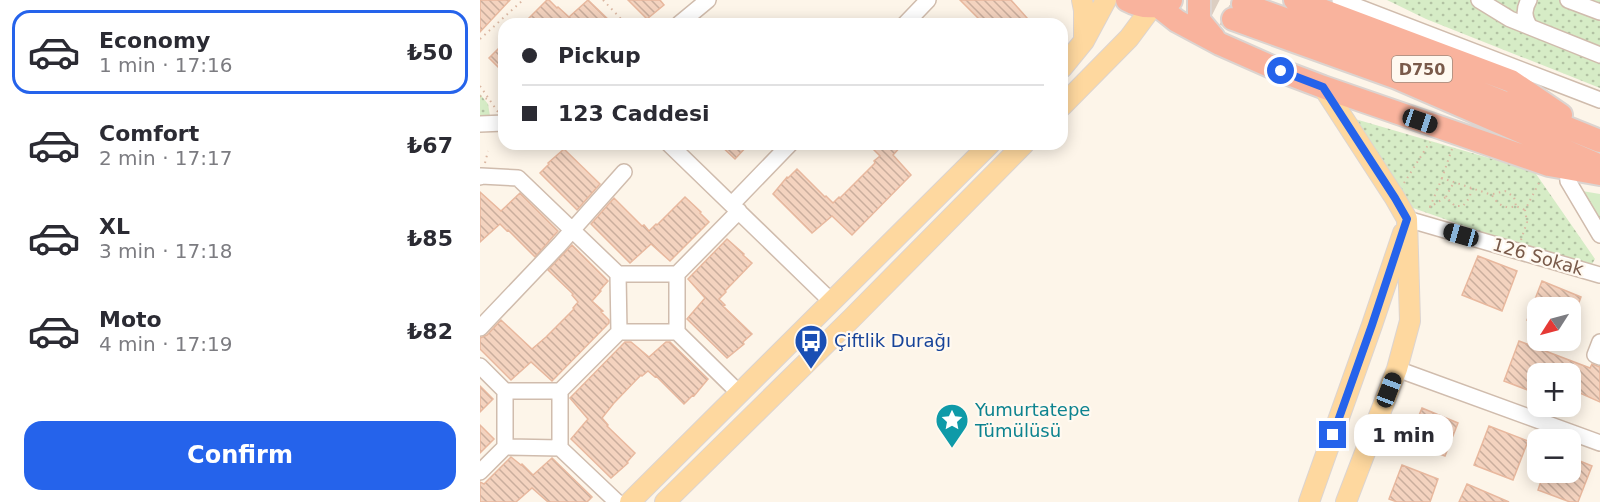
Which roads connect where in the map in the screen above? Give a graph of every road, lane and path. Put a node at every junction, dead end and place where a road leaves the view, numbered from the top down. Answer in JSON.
{"nodes":[{"id":1,"x":523,"y":0,"type":"edge"},
{"id":2,"x":603,"y":0,"type":"edge"},
{"id":3,"x":928,"y":0,"type":"edge"},
{"id":4,"x":1082,"y":0,"type":"edge"},
{"id":5,"x":1106,"y":0,"type":"edge"},
{"id":6,"x":1127,"y":0,"type":"edge"},
{"id":7,"x":1199,"y":0,"type":"edge"},
{"id":8,"x":1295,"y":0,"type":"edge"},
{"id":9,"x":1340,"y":0,"type":"edge"},
{"id":10,"x":1479,"y":0,"type":"edge"},
{"id":11,"x":1529,"y":0,"type":"edge"},
{"id":12,"x":1568,"y":0,"type":"edge"},
{"id":13,"x":703,"y":2,"type":"edge"},
{"id":14,"x":1160,"y":4,"type":"edge"},
{"id":15,"x":1600,"y":12,"type":"edge"},
{"id":16,"x":503,"y":18,"type":"edge"},
{"id":17,"x":620,"y":18,"type":"edge"},
{"id":18,"x":686,"y":18,"type":"edge"},
{"id":19,"x":911,"y":18,"type":"edge"},
{"id":20,"x":498,"y":23,"type":"edge"},
{"id":21,"x":1530,"y":27,"type":"junction"},
{"id":22,"x":480,"y":39,"type":"edge"},
{"id":23,"x":1084,"y":41,"type":"junction"},
{"id":24,"x":1220,"y":44,"type":"junction"},
{"id":25,"x":1600,"y":55,"type":"edge"},
{"id":26,"x":1068,"y":61,"type":"edge"},
{"id":27,"x":480,"y":86,"type":"edge"},
{"id":28,"x":1323,"y":87,"type":"junction"},
{"id":29,"x":480,"y":96,"type":"edge"},
{"id":30,"x":490,"y":100,"type":"junction"},
{"id":31,"x":1068,"y":100,"type":"edge"},
{"id":32,"x":1600,"y":100,"type":"edge"},
{"id":33,"x":496,"y":121,"type":"edge"},
{"id":34,"x":1448,"y":130,"type":"junction"},
{"id":35,"x":1600,"y":141,"type":"edge"},
{"id":36,"x":675,"y":150,"type":"edge"},
{"id":37,"x":785,"y":150,"type":"edge"},
{"id":38,"x":984,"y":150,"type":"edge"},
{"id":39,"x":1018,"y":150,"type":"edge"},
{"id":40,"x":1558,"y":166,"type":"junction"},
{"id":41,"x":1600,"y":166,"type":"edge"},
{"id":42,"x":624,"y":172,"type":"dead end"},
{"id":43,"x":1600,"y":174,"type":"edge"},
{"id":44,"x":480,"y":177,"type":"edge"},
{"id":45,"x":1442,"y":178,"type":"junction"},
{"id":46,"x":1455,"y":182,"type":"junction"},
{"id":47,"x":1471,"y":188,"type":"junction"},
{"id":48,"x":1492,"y":195,"type":"junction"},
{"id":49,"x":1446,"y":197,"type":"junction"},
{"id":50,"x":1395,"y":198,"type":"junction"},
{"id":51,"x":1516,"y":206,"type":"junction"},
{"id":52,"x":735,"y":208,"type":"junction"},
{"id":53,"x":1525,"y":210,"type":"junction"},
{"id":54,"x":1407,"y":219,"type":"junction"},
{"id":55,"x":572,"y":231,"type":"junction"},
{"id":56,"x":1600,"y":235,"type":"edge"},
{"id":57,"x":1518,"y":251,"type":"junction"},
{"id":58,"x":618,"y":274,"type":"junction"},
{"id":59,"x":677,"y":274,"type":"junction"},
{"id":60,"x":1600,"y":275,"type":"edge"},
{"id":61,"x":832,"y":302,"type":"junction"},
{"id":62,"x":480,"y":328,"type":"edge"},
{"id":63,"x":619,"y":332,"type":"junction"},
{"id":64,"x":677,"y":332,"type":"junction"},
{"id":65,"x":1600,"y":342,"type":"edge"},
{"id":66,"x":1600,"y":357,"type":"edge"},
{"id":67,"x":480,"y":366,"type":"edge"},
{"id":68,"x":1397,"y":369,"type":"junction"},
{"id":69,"x":505,"y":390,"type":"junction"},
{"id":70,"x":560,"y":391,"type":"junction"},
{"id":71,"x":739,"y":393,"type":"junction"},
{"id":72,"x":1600,"y":443,"type":"edge"},
{"id":73,"x":505,"y":447,"type":"junction"},
{"id":74,"x":560,"y":448,"type":"junction"},
{"id":75,"x":480,"y":472,"type":"edge"},
{"id":76,"x":1350,"y":501,"type":"edge"},
{"id":77,"x":617,"y":502,"type":"edge"},
{"id":78,"x":630,"y":502,"type":"edge"},
{"id":79,"x":665,"y":502,"type":"edge"},
{"id":80,"x":1309,"y":502,"type":"edge"}],
"edges":[{"from":1,"to":16,"type":"path"},
{"from":2,"to":17,"type":"path"},
{"from":3,"to":19,"type":"street"},
{"from":4,"to":23,"type":"main road"},
{"from":5,"to":23,"type":"main road"},
{"from":6,"to":14,"type":"highway"},
{"from":7,"to":24,"type":"highway"},
{"from":8,"to":35,"type":"highway"},
{"from":9,"to":32,"type":"street"},
{"from":10,"to":21,"type":"street"},
{"from":11,"to":21,"type":"street"},
{"from":12,"to":15,"type":"street"},
{"from":13,"to":18,"type":"street"},
{"from":14,"to":24,"type":"highway"},
{"from":14,"to":31,"type":"main road"},
{"from":20,"to":22,"type":"path"},
{"from":21,"to":25,"type":"street"},
{"from":23,"to":26,"type":"main road"},
{"from":24,"to":28,"type":"highway"},
{"from":27,"to":30,"type":"path"},
{"from":28,"to":34,"type":"highway"},
{"from":28,"to":50,"type":"main road"},
{"from":29,"to":30,"type":"path"},
{"from":30,"to":33,"type":"path"},
{"from":34,"to":40,"type":"highway"},
{"from":34,"to":45,"type":"path"},
{"from":34,"to":50,"type":"path"},
{"from":35,"to":41,"type":"highway","number":"D750"},
{"from":36,"to":52,"type":"street"},
{"from":37,"to":52,"type":"street"},
{"from":38,"to":61,"type":"main road"},
{"from":39,"to":79,"type":"main road"},
{"from":40,"to":43,"type":"highway"},
{"from":40,"to":53,"type":"path"},
{"from":40,"to":56,"type":"street"},
{"from":42,"to":55,"type":"street"},
{"from":44,"to":55,"type":"street"},
{"from":45,"to":46,"type":"path"},
{"from":45,"to":49,"type":"path"},
{"from":46,"to":47,"type":"path"},
{"from":46,"to":49,"type":"path"},
{"from":47,"to":48,"type":"path"},
{"from":47,"to":49,"type":"path"},
{"from":48,"to":51,"type":"path"},
{"from":48,"to":51,"type":"path"},
{"from":50,"to":54,"type":"main road"},
{"from":51,"to":53,"type":"path"},
{"from":52,"to":59,"type":"street"},
{"from":52,"to":61,"type":"street"},
{"from":53,"to":57,"type":"path"},
{"from":54,"to":57,"type":"street","name":"126 Sokak"},
{"from":54,"to":68,"type":"main road"},
{"from":54,"to":80,"type":"main road"},
{"from":55,"to":58,"type":"street"},
{"from":55,"to":62,"type":"street"},
{"from":57,"to":60,"type":"street","name":"126 Sokak"},
{"from":58,"to":59,"type":"street"},
{"from":58,"to":63,"type":"street"},
{"from":59,"to":64,"type":"street"},
{"from":61,"to":71,"type":"main road"},
{"from":63,"to":64,"type":"street"},
{"from":63,"to":70,"type":"street"},
{"from":64,"to":71,"type":"street"},
{"from":65,"to":66,"type":"street"},
{"from":67,"to":69,"type":"street"},
{"from":68,"to":72,"type":"street"},
{"from":68,"to":76,"type":"main road"},
{"from":69,"to":70,"type":"street"},
{"from":69,"to":73,"type":"street"},
{"from":70,"to":74,"type":"street"},
{"from":71,"to":78,"type":"main road"},
{"from":73,"to":74,"type":"street"},
{"from":73,"to":75,"type":"street"},
{"from":74,"to":77,"type":"street"}]}
